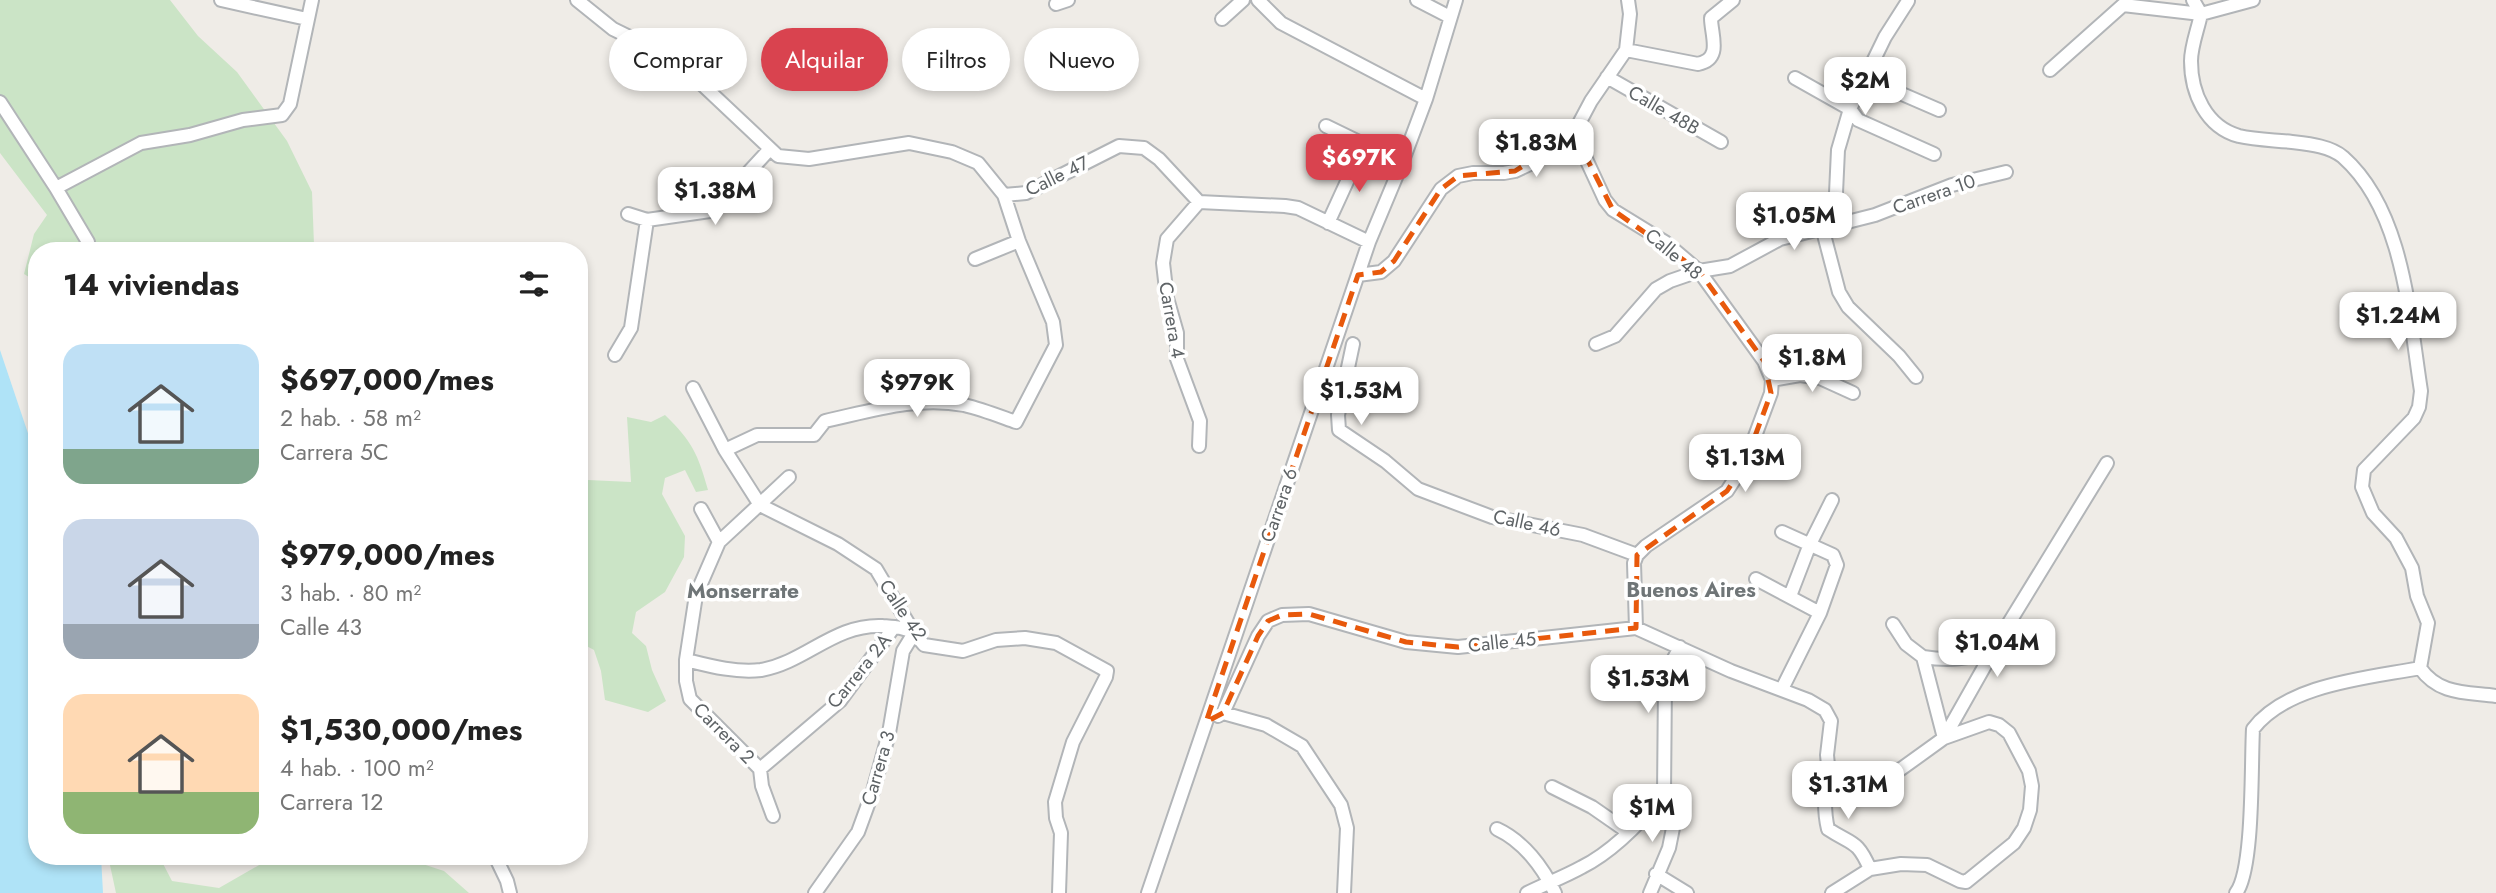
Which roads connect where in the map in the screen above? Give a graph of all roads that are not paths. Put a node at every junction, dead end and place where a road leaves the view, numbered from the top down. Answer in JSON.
{"nodes":[{"id":1,"x":220,"y":0,"type":"edge"},
{"id":2,"x":312,"y":0,"type":"edge"},
{"id":3,"x":577,"y":0,"type":"edge"},
{"id":4,"x":1243,"y":0,"type":"edge"},
{"id":5,"x":1258,"y":0,"type":"edge"},
{"id":6,"x":1417,"y":0,"type":"edge"},
{"id":7,"x":1455,"y":0,"type":"edge"},
{"id":8,"x":1628,"y":0,"type":"edge"},
{"id":9,"x":1734,"y":0,"type":"edge"},
{"id":10,"x":2193,"y":0,"type":"edge"},
{"id":11,"x":2253,"y":0,"type":"edge"},
{"id":12,"x":1908,"y":1,"type":"edge"},
{"id":13,"x":2122,"y":2,"type":"edge"},
{"id":14,"x":2201,"y":14,"type":"junction"},
{"id":15,"x":1450,"y":18,"type":"junction"},
{"id":16,"x":307,"y":19,"type":"junction"},
{"id":17,"x":1222,"y":19,"type":"dead end"},
{"id":18,"x":1626,"y":50,"type":"junction"},
{"id":19,"x":2050,"y":70,"type":"dead end"},
{"id":20,"x":1607,"y":77,"type":"junction"},
{"id":21,"x":1795,"y":78,"type":"dead end"},
{"id":22,"x":1865,"y":78,"type":"junction"},
{"id":23,"x":1426,"y":99,"type":"junction"},
{"id":24,"x":0,"y":102,"type":"edge"},
{"id":25,"x":1850,"y":109,"type":"junction"},
{"id":26,"x":1939,"y":110,"type":"dead end"},
{"id":27,"x":1326,"y":126,"type":"dead end"},
{"id":28,"x":1574,"y":133,"type":"junction"},
{"id":29,"x":1721,"y":142,"type":"dead end"},
{"id":30,"x":769,"y":150,"type":"junction"},
{"id":31,"x":1361,"y":151,"type":"dead end"},
{"id":32,"x":1934,"y":153,"type":"dead end"},
{"id":33,"x":1402,"y":163,"type":"junction"},
{"id":34,"x":2006,"y":172,"type":"dead end"},
{"id":35,"x":56,"y":188,"type":"junction"},
{"id":36,"x":1004,"y":195,"type":"junction"},
{"id":37,"x":1199,"y":202,"type":"junction"},
{"id":38,"x":628,"y":214,"type":"dead end"},
{"id":39,"x":647,"y":220,"type":"junction"},
{"id":40,"x":1328,"y":223,"type":"junction"},
{"id":41,"x":1822,"y":227,"type":"junction"},
{"id":42,"x":1019,"y":241,"type":"junction"},
{"id":43,"x":88,"y":242,"type":"edge"},
{"id":44,"x":1369,"y":242,"type":"junction"},
{"id":45,"x":975,"y":259,"type":"dead end"},
{"id":46,"x":1699,"y":271,"type":"junction"},
{"id":47,"x":1358,"y":275,"type":"junction"},
{"id":48,"x":1353,"y":344,"type":"dead end"},
{"id":49,"x":1596,"y":344,"type":"dead end"},
{"id":50,"x":615,"y":355,"type":"dead end"},
{"id":51,"x":1916,"y":377,"type":"dead end"},
{"id":52,"x":1772,"y":380,"type":"junction"},
{"id":53,"x":693,"y":388,"type":"dead end"},
{"id":54,"x":1853,"y":393,"type":"dead end"},
{"id":55,"x":1199,"y":446,"type":"dead end"},
{"id":56,"x":725,"y":450,"type":"junction"},
{"id":57,"x":2107,"y":463,"type":"dead end"},
{"id":58,"x":789,"y":477,"type":"dead end"},
{"id":59,"x":1832,"y":500,"type":"dead end"},
{"id":60,"x":761,"y":505,"type":"junction"},
{"id":61,"x":701,"y":509,"type":"dead end"},
{"id":62,"x":1782,"y":532,"type":"dead end"},
{"id":63,"x":719,"y":542,"type":"junction"},
{"id":64,"x":1810,"y":544,"type":"junction"},
{"id":65,"x":1637,"y":555,"type":"junction"},
{"id":66,"x":1756,"y":579,"type":"dead end"},
{"id":67,"x":1790,"y":596,"type":"junction"},
{"id":68,"x":1820,"y":613,"type":"junction"},
{"id":69,"x":1893,"y":624,"type":"dead end"},
{"id":70,"x":894,"y":626,"type":"junction"},
{"id":71,"x":1636,"y":628,"type":"junction"},
{"id":72,"x":914,"y":633,"type":"junction"},
{"id":73,"x":1680,"y":647,"type":"junction"},
{"id":74,"x":1994,"y":650,"type":"junction"},
{"id":75,"x":1923,"y":656,"type":"junction"},
{"id":76,"x":686,"y":660,"type":"junction"},
{"id":77,"x":2420,"y":668,"type":"junction"},
{"id":78,"x":1782,"y":689,"type":"junction"},
{"id":79,"x":2496,"y":696,"type":"edge"},
{"id":80,"x":1223,"y":713,"type":"junction"},
{"id":81,"x":1206,"y":722,"type":"junction"},
{"id":82,"x":1944,"y":738,"type":"junction"},
{"id":83,"x":1828,"y":765,"type":"junction"},
{"id":84,"x":760,"y":769,"type":"junction"},
{"id":85,"x":1552,"y":787,"type":"dead end"},
{"id":86,"x":1664,"y":794,"type":"junction"},
{"id":87,"x":773,"y":816,"type":"dead end"},
{"id":88,"x":1497,"y":829,"type":"dead end"},
{"id":89,"x":1628,"y":832,"type":"junction"},
{"id":90,"x":499,"y":865,"type":"edge"},
{"id":91,"x":1870,"y":869,"type":"junction"},
{"id":92,"x":1656,"y":874,"type":"junction"},
{"id":93,"x":1552,"y":888,"type":"edge"},
{"id":94,"x":510,"y":893,"type":"edge"},
{"id":95,"x":815,"y":893,"type":"edge"},
{"id":96,"x":1059,"y":893,"type":"edge"},
{"id":97,"x":1148,"y":893,"type":"edge"},
{"id":98,"x":1344,"y":893,"type":"edge"},
{"id":99,"x":1527,"y":893,"type":"edge"},
{"id":100,"x":1650,"y":893,"type":"edge"},
{"id":101,"x":1686,"y":893,"type":"edge"},
{"id":102,"x":1832,"y":893,"type":"edge"},
{"id":103,"x":2236,"y":893,"type":"edge"}],
"edges":[{"from":1,"to":16,"type":"street"},
{"from":2,"to":16,"type":"street"},
{"from":3,"to":30,"type":"street"},
{"from":4,"to":17,"type":"street"},
{"from":5,"to":23,"type":"street"},
{"from":6,"to":15,"type":"street"},
{"from":7,"to":15,"type":"street","name":"Carrera 6"},
{"from":8,"to":18,"type":"street"},
{"from":9,"to":18,"type":"street"},
{"from":10,"to":14,"type":"street"},
{"from":11,"to":14,"type":"street"},
{"from":12,"to":22,"type":"street"},
{"from":13,"to":14,"type":"street"},
{"from":13,"to":19,"type":"street"},
{"from":14,"to":77,"type":"street"},
{"from":15,"to":23,"type":"street","name":"Carrera 6"},
{"from":16,"to":35,"type":"street"},
{"from":18,"to":20,"type":"street"},
{"from":20,"to":28,"type":"street"},
{"from":20,"to":29,"type":"street","name":"Calle 48B"},
{"from":21,"to":25,"type":"street"},
{"from":22,"to":25,"type":"street"},
{"from":22,"to":26,"type":"street"},
{"from":23,"to":33,"type":"street","name":"Carrera 6"},
{"from":24,"to":35,"type":"street"},
{"from":25,"to":32,"type":"street"},
{"from":25,"to":41,"type":"street"},
{"from":27,"to":33,"type":"street"},
{"from":28,"to":46,"type":"street","name":"Calle 48"},
{"from":28,"to":47,"type":"street"},
{"from":30,"to":36,"type":"street","name":"Calle 47"},
{"from":30,"to":39,"type":"street"},
{"from":31,"to":40,"type":"street"},
{"from":33,"to":44,"type":"street","name":"Carrera 6"},
{"from":34,"to":41,"type":"street","name":"Carrera 10"},
{"from":35,"to":43,"type":"street"},
{"from":36,"to":37,"type":"street","name":"Calle 47"},
{"from":36,"to":42,"type":"street"},
{"from":37,"to":40,"type":"street"},
{"from":37,"to":55,"type":"street","name":"Carrera 4"},
{"from":38,"to":39,"type":"street"},
{"from":39,"to":50,"type":"street"},
{"from":40,"to":44,"type":"street"},
{"from":41,"to":46,"type":"street","name":"Carrera 10"},
{"from":41,"to":51,"type":"street"},
{"from":42,"to":45,"type":"street"},
{"from":42,"to":56,"type":"street"},
{"from":44,"to":47,"type":"street","name":"Carrera 6"},
{"from":46,"to":49,"type":"street","name":"Carrera 10"},
{"from":46,"to":52,"type":"street","name":"Calle 48"},
{"from":47,"to":81,"type":"street","name":"Carrera 6"},
{"from":48,"to":65,"type":"street","name":"Calle 46"},
{"from":52,"to":54,"type":"street"},
{"from":52,"to":65,"type":"street"},
{"from":53,"to":56,"type":"street","name":"Calle 42"},
{"from":56,"to":60,"type":"street","name":"Calle 42"},
{"from":57,"to":74,"type":"street"},
{"from":58,"to":60,"type":"street","name":"Carrera 2"},
{"from":59,"to":64,"type":"street"},
{"from":60,"to":63,"type":"street","name":"Carrera 2"},
{"from":60,"to":72,"type":"street","name":"Calle 42"},
{"from":61,"to":63,"type":"street"},
{"from":62,"to":64,"type":"street"},
{"from":63,"to":76,"type":"street","name":"Carrera 2"},
{"from":64,"to":67,"type":"street"},
{"from":64,"to":68,"type":"street"},
{"from":65,"to":71,"type":"street"},
{"from":66,"to":67,"type":"street"},
{"from":67,"to":68,"type":"street"},
{"from":68,"to":78,"type":"street"},
{"from":69,"to":75,"type":"street"},
{"from":70,"to":72,"type":"street"},
{"from":70,"to":76,"type":"street"},
{"from":70,"to":84,"type":"street","name":"Carrera 2A"},
{"from":71,"to":73,"type":"street","name":"Calle 45"},
{"from":71,"to":80,"type":"street","name":"Calle 45"},
{"from":72,"to":95,"type":"street","name":"Carrera 3"},
{"from":72,"to":96,"type":"street","name":"Calle 42"},
{"from":73,"to":78,"type":"street","name":"Calle 45"},
{"from":73,"to":86,"type":"street"},
{"from":74,"to":75,"type":"street"},
{"from":74,"to":82,"type":"street"},
{"from":75,"to":82,"type":"street"},
{"from":76,"to":84,"type":"street","name":"Carrera 2"},
{"from":77,"to":79,"type":"street"},
{"from":77,"to":103,"type":"street"},
{"from":78,"to":83,"type":"street","name":"Calle 45"},
{"from":80,"to":81,"type":"street"},
{"from":80,"to":98,"type":"street"},
{"from":81,"to":97,"type":"street","name":"Carrera 6"},
{"from":82,"to":83,"type":"street"},
{"from":82,"to":91,"type":"street"},
{"from":83,"to":91,"type":"street"},
{"from":84,"to":87,"type":"street","name":"Carrera 2"},
{"from":85,"to":89,"type":"street"},
{"from":86,"to":89,"type":"street"},
{"from":86,"to":92,"type":"street"},
{"from":88,"to":93,"type":"street"},
{"from":89,"to":93,"type":"street"},
{"from":90,"to":94,"type":"street"},
{"from":91,"to":102,"type":"street"},
{"from":92,"to":100,"type":"street"},
{"from":92,"to":101,"type":"street"},
{"from":93,"to":99,"type":"street"}]}
